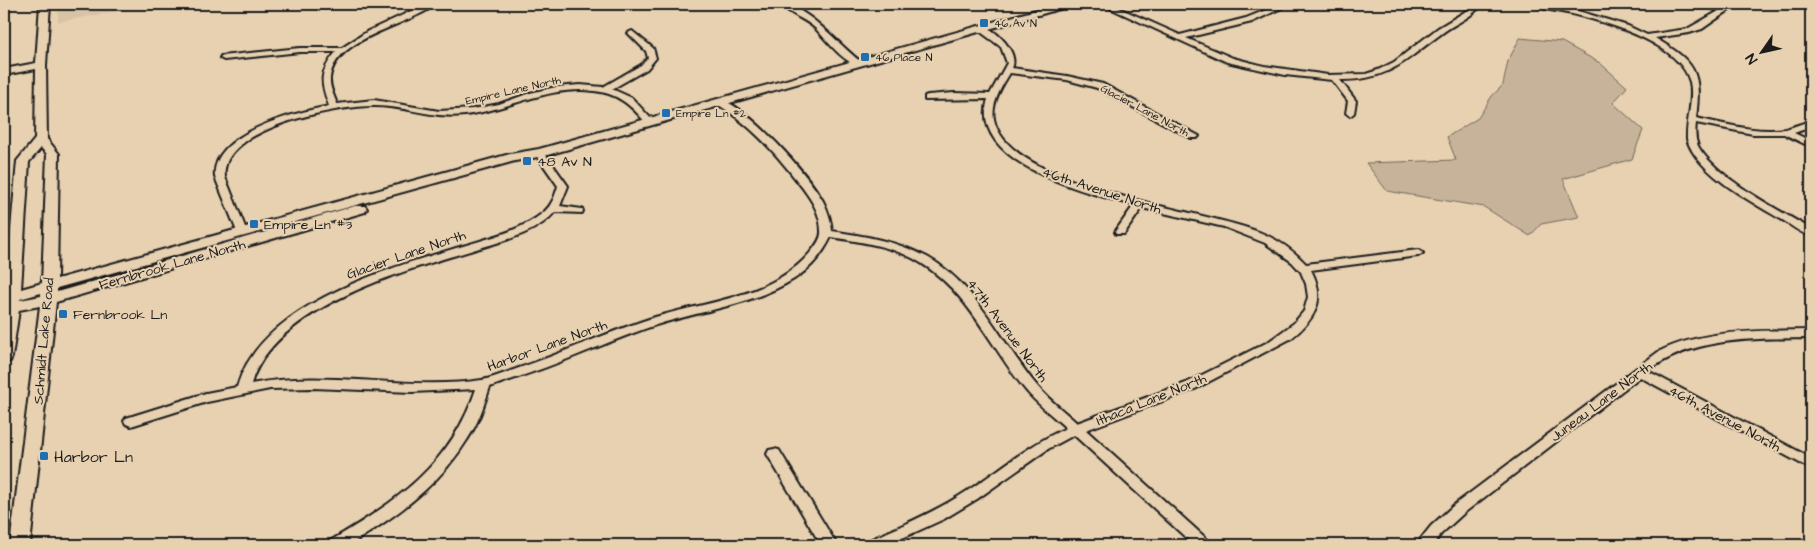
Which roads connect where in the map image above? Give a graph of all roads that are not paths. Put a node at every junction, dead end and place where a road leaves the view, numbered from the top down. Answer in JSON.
{"nodes":[{"id":1,"x":45,"y":4,"type":"edge"},
{"id":2,"x":432,"y":4,"type":"edge"},
{"id":3,"x":783,"y":4,"type":"edge"},
{"id":4,"x":1067,"y":4,"type":"edge"},
{"id":5,"x":1105,"y":4,"type":"edge"},
{"id":6,"x":1287,"y":4,"type":"edge"},
{"id":7,"x":1478,"y":4,"type":"edge"},
{"id":8,"x":1535,"y":4,"type":"edge"},
{"id":9,"x":1702,"y":4,"type":"edge"},
{"id":10,"x":1735,"y":4,"type":"edge"},
{"id":11,"x":1723,"y":10,"type":"junction"},
{"id":12,"x":981,"y":28,"type":"junction"},
{"id":13,"x":632,"y":34,"type":"dead end"},
{"id":14,"x":1646,"y":37,"type":"junction"},
{"id":15,"x":1180,"y":38,"type":"junction"},
{"id":16,"x":344,"y":50,"type":"junction"},
{"id":17,"x":224,"y":58,"type":"dead end"},
{"id":18,"x":856,"y":63,"type":"junction"},
{"id":19,"x":41,"y":65,"type":"junction"},
{"id":20,"x":1007,"y":70,"type":"junction"},
{"id":21,"x":4,"y":72,"type":"edge"},
{"id":22,"x":1333,"y":76,"type":"junction"},
{"id":23,"x":604,"y":90,"type":"junction"},
{"id":24,"x":928,"y":98,"type":"dead end"},
{"id":25,"x":993,"y":98,"type":"junction"},
{"id":26,"x":720,"y":102,"type":"junction"},
{"id":27,"x":334,"y":107,"type":"junction"},
{"id":28,"x":1350,"y":113,"type":"dead end"},
{"id":29,"x":1693,"y":120,"type":"junction"},
{"id":30,"x":650,"y":122,"type":"junction"},
{"id":31,"x":1811,"y":124,"type":"edge"},
{"id":32,"x":1786,"y":131,"type":"junction"},
{"id":33,"x":1194,"y":136,"type":"dead end"},
{"id":34,"x":41,"y":140,"type":"junction"},
{"id":35,"x":1811,"y":144,"type":"edge"},
{"id":36,"x":540,"y":153,"type":"junction"},
{"id":37,"x":1139,"y":204,"type":"junction"},
{"id":38,"x":554,"y":209,"type":"junction"},
{"id":39,"x":578,"y":211,"type":"dead end"},
{"id":40,"x":242,"y":232,"type":"junction"},
{"id":41,"x":1120,"y":232,"type":"dead end"},
{"id":42,"x":827,"y":233,"type":"junction"},
{"id":43,"x":1811,"y":233,"type":"edge"},
{"id":44,"x":1418,"y":253,"type":"dead end"},
{"id":45,"x":1304,"y":268,"type":"junction"},
{"id":46,"x":49,"y":292,"type":"junction"},
{"id":47,"x":8,"y":303,"type":"edge"},
{"id":48,"x":1811,"y":334,"type":"edge"},
{"id":49,"x":4,"y":357,"type":"edge"},
{"id":50,"x":1639,"y":371,"type":"junction"},
{"id":51,"x":484,"y":384,"type":"junction"},
{"id":52,"x":243,"y":390,"type":"junction"},
{"id":53,"x":131,"y":421,"type":"dead end"},
{"id":54,"x":1075,"y":430,"type":"junction"},
{"id":55,"x":774,"y":454,"type":"dead end"},
{"id":56,"x":1811,"y":464,"type":"edge"},
{"id":57,"x":20,"y":545,"type":"edge"},
{"id":58,"x":335,"y":545,"type":"edge"},
{"id":59,"x":829,"y":545,"type":"edge"},
{"id":60,"x":872,"y":545,"type":"edge"},
{"id":61,"x":1204,"y":545,"type":"edge"},
{"id":62,"x":1424,"y":545,"type":"edge"}],
"edges":[{"from":1,"to":19,"type":"street","name":"Schmidt Lake Road"},
{"from":2,"to":16,"type":"street"},
{"from":3,"to":18,"type":"street"},
{"from":4,"to":12,"type":"street","name":"Fernbrook Lane North"},
{"from":5,"to":15,"type":"street"},
{"from":6,"to":15,"type":"street"},
{"from":7,"to":22,"type":"street"},
{"from":8,"to":14,"type":"street"},
{"from":9,"to":11,"type":"street"},
{"from":10,"to":11,"type":"street"},
{"from":11,"to":14,"type":"street"},
{"from":12,"to":18,"type":"street","name":"Fernbrook Lane North"},
{"from":12,"to":20,"type":"street","name":"46th Avenue North"},
{"from":13,"to":23,"type":"street"},
{"from":14,"to":29,"type":"street"},
{"from":15,"to":22,"type":"street"},
{"from":16,"to":17,"type":"street"},
{"from":16,"to":27,"type":"street"},
{"from":18,"to":26,"type":"street","name":"Fernbrook Lane North"},
{"from":19,"to":21,"type":"street"},
{"from":19,"to":34,"type":"street","name":"Schmidt Lake Road"},
{"from":20,"to":25,"type":"street","name":"46th Avenue North"},
{"from":20,"to":33,"type":"street","name":"Glacier Lane North"},
{"from":22,"to":28,"type":"street"},
{"from":23,"to":27,"type":"street","name":"Empire Lane North"},
{"from":23,"to":30,"type":"street","name":"Empire Lane North"},
{"from":24,"to":25,"type":"street"},
{"from":25,"to":37,"type":"street","name":"46th Avenue North"},
{"from":26,"to":30,"type":"street","name":"Fernbrook Lane North"},
{"from":26,"to":42,"type":"street"},
{"from":27,"to":40,"type":"street","name":"Empire Lane North"},
{"from":29,"to":32,"type":"street"},
{"from":29,"to":43,"type":"street"},
{"from":30,"to":36,"type":"street","name":"Fernbrook Lane North"},
{"from":31,"to":32,"type":"street"},
{"from":32,"to":35,"type":"street"},
{"from":34,"to":46,"type":"street","name":"Schmidt Lake Road"},
{"from":34,"to":47,"type":"street"},
{"from":36,"to":38,"type":"street"},
{"from":36,"to":40,"type":"street","name":"Fernbrook Lane North"},
{"from":36,"to":46,"type":"street","name":"Fernbrook Lane North"},
{"from":37,"to":41,"type":"street"},
{"from":37,"to":45,"type":"street","name":"46th Avenue North"},
{"from":38,"to":39,"type":"street"},
{"from":38,"to":52,"type":"street","name":"Glacier Lane North"},
{"from":40,"to":46,"type":"street","name":"Fernbrook Lane North"},
{"from":42,"to":51,"type":"street","name":"Harbor Lane North"},
{"from":42,"to":54,"type":"street","name":"47th Avenue North"},
{"from":44,"to":45,"type":"street"},
{"from":45,"to":54,"type":"street","name":"Ithaca Lane North"},
{"from":46,"to":47,"type":"street","name":"Fernbrook Lane North"},
{"from":46,"to":57,"type":"street","name":"Schmidt Lake Road"},
{"from":47,"to":49,"type":"street"},
{"from":48,"to":50,"type":"street","name":"Juneau Lane North"},
{"from":50,"to":56,"type":"street","name":"46th Avenue North"},
{"from":50,"to":62,"type":"street","name":"Juneau Lane North"},
{"from":51,"to":52,"type":"street","name":"Harbor Lane North"},
{"from":51,"to":58,"type":"street"},
{"from":52,"to":53,"type":"street","name":"Harbor Lane North"},
{"from":54,"to":60,"type":"street","name":"Ithaca Lane North"},
{"from":54,"to":61,"type":"street","name":"47th Avenue North"},
{"from":55,"to":59,"type":"street"}]}
